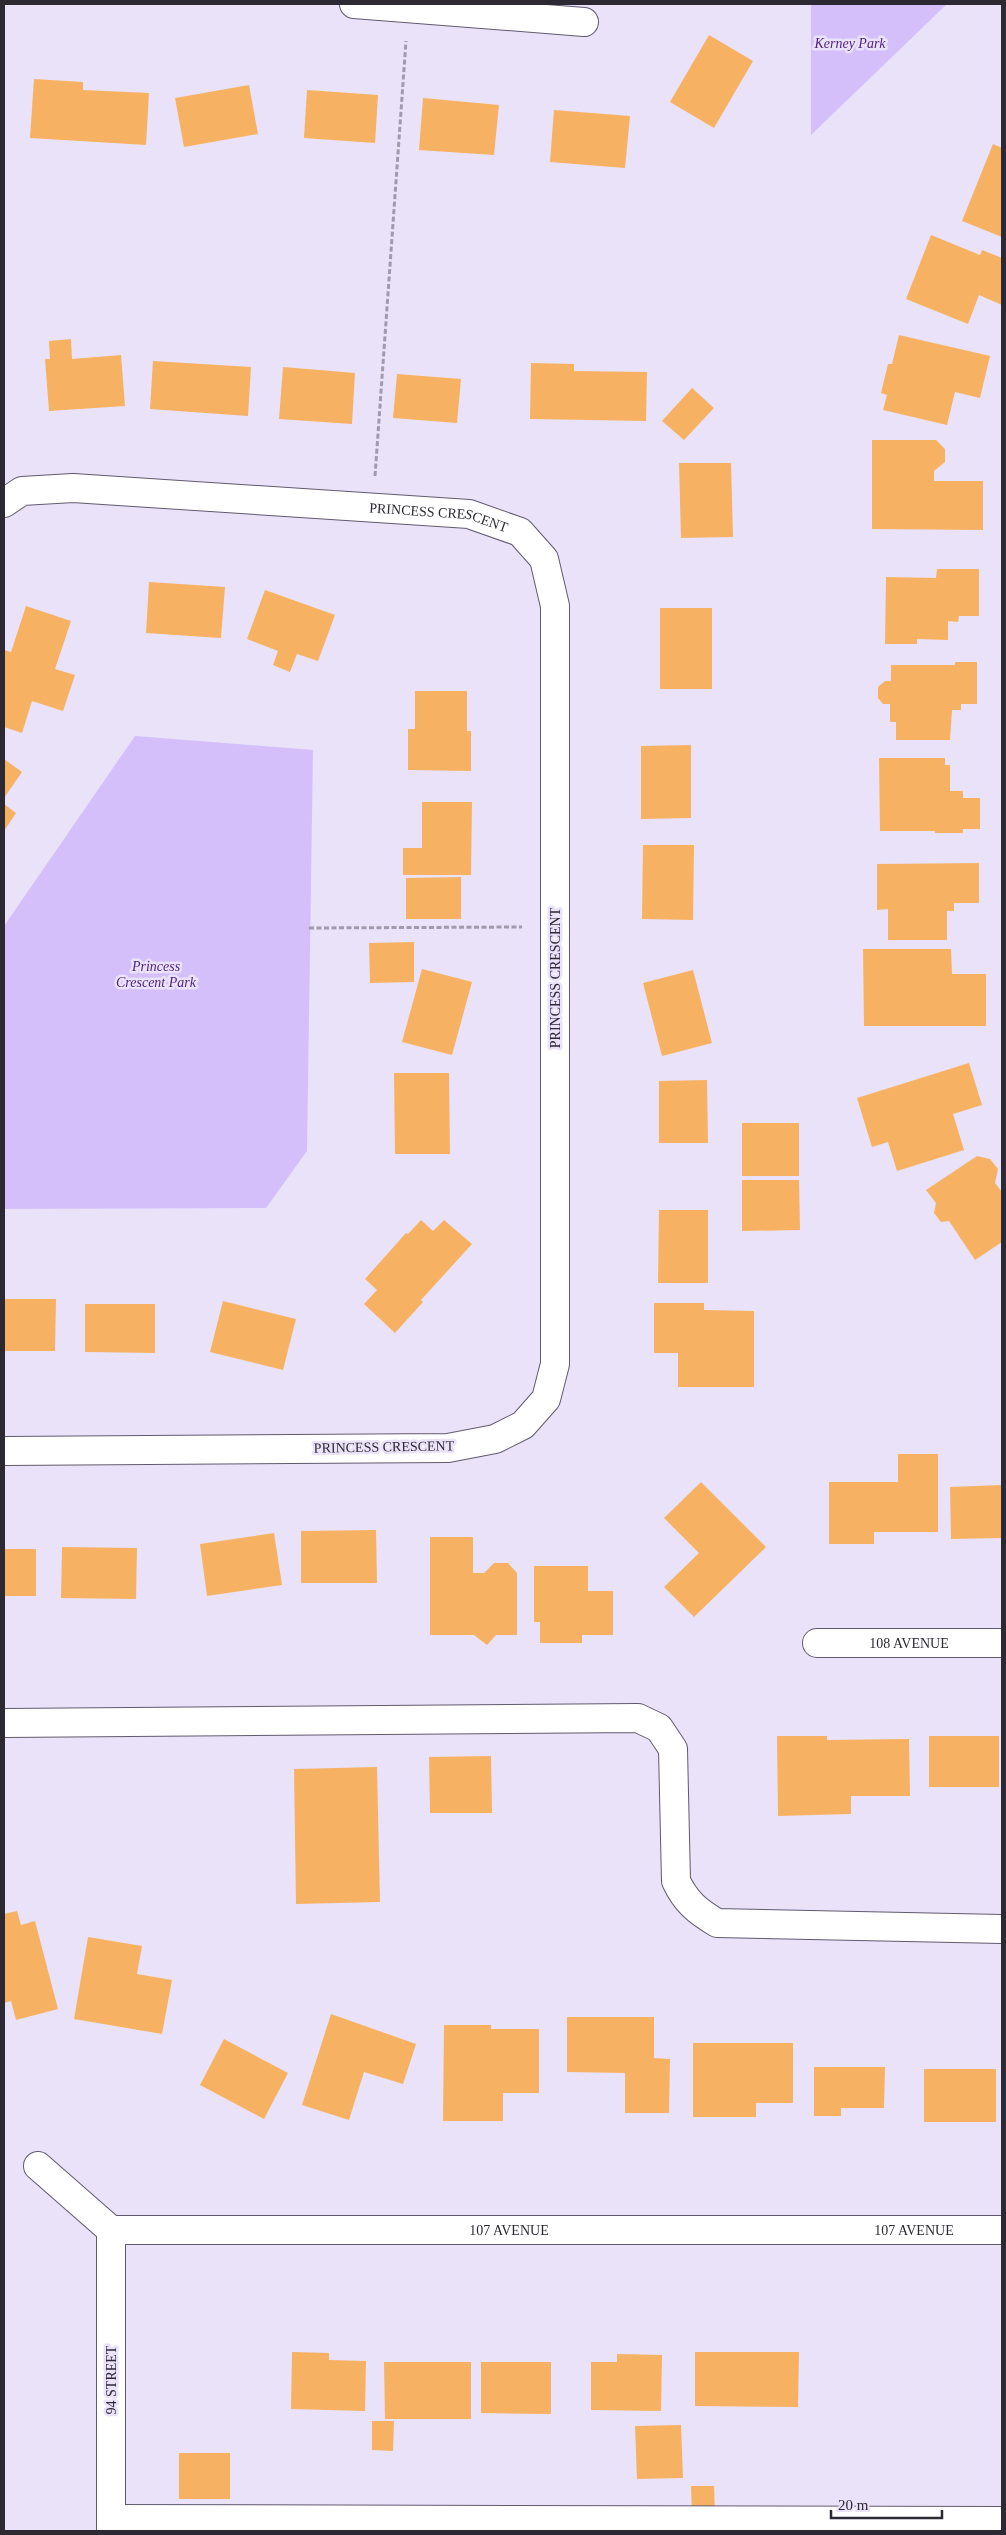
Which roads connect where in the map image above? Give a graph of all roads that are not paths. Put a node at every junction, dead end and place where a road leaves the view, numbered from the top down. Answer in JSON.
{"nodes":[{"id":1,"x":354,"y":4,"type":"edge"},
{"id":2,"x":584,"y":22,"type":"dead end"},
{"id":3,"x":4,"y":503,"type":"edge"},
{"id":4,"x":4,"y":1451,"type":"edge"},
{"id":5,"x":817,"y":1643,"type":"dead end"},
{"id":6,"x":1002,"y":1643,"type":"edge"},
{"id":7,"x":4,"y":1723,"type":"edge"},
{"id":8,"x":1002,"y":1929,"type":"edge"},
{"id":9,"x":38,"y":2166,"type":"dead end"},
{"id":10,"x":112,"y":2230,"type":"junction"},
{"id":11,"x":1002,"y":2230,"type":"edge"},
{"id":12,"x":1002,"y":2521,"type":"edge"},
{"id":13,"x":111,"y":2525,"type":"edge"}],
"edges":[{"from":1,"to":2,"type":"street"},
{"from":3,"to":4,"type":"street","name":"PRINCESS CRESCENT"},
{"from":5,"to":6,"type":"street","name":"108 AVENUE"},
{"from":7,"to":8,"type":"street"},
{"from":9,"to":10,"type":"street"},
{"from":10,"to":11,"type":"street","name":"107 AVENUE"},
{"from":10,"to":13,"type":"street","name":"94 STREET"},
{"from":12,"to":13,"type":"street"}]}
